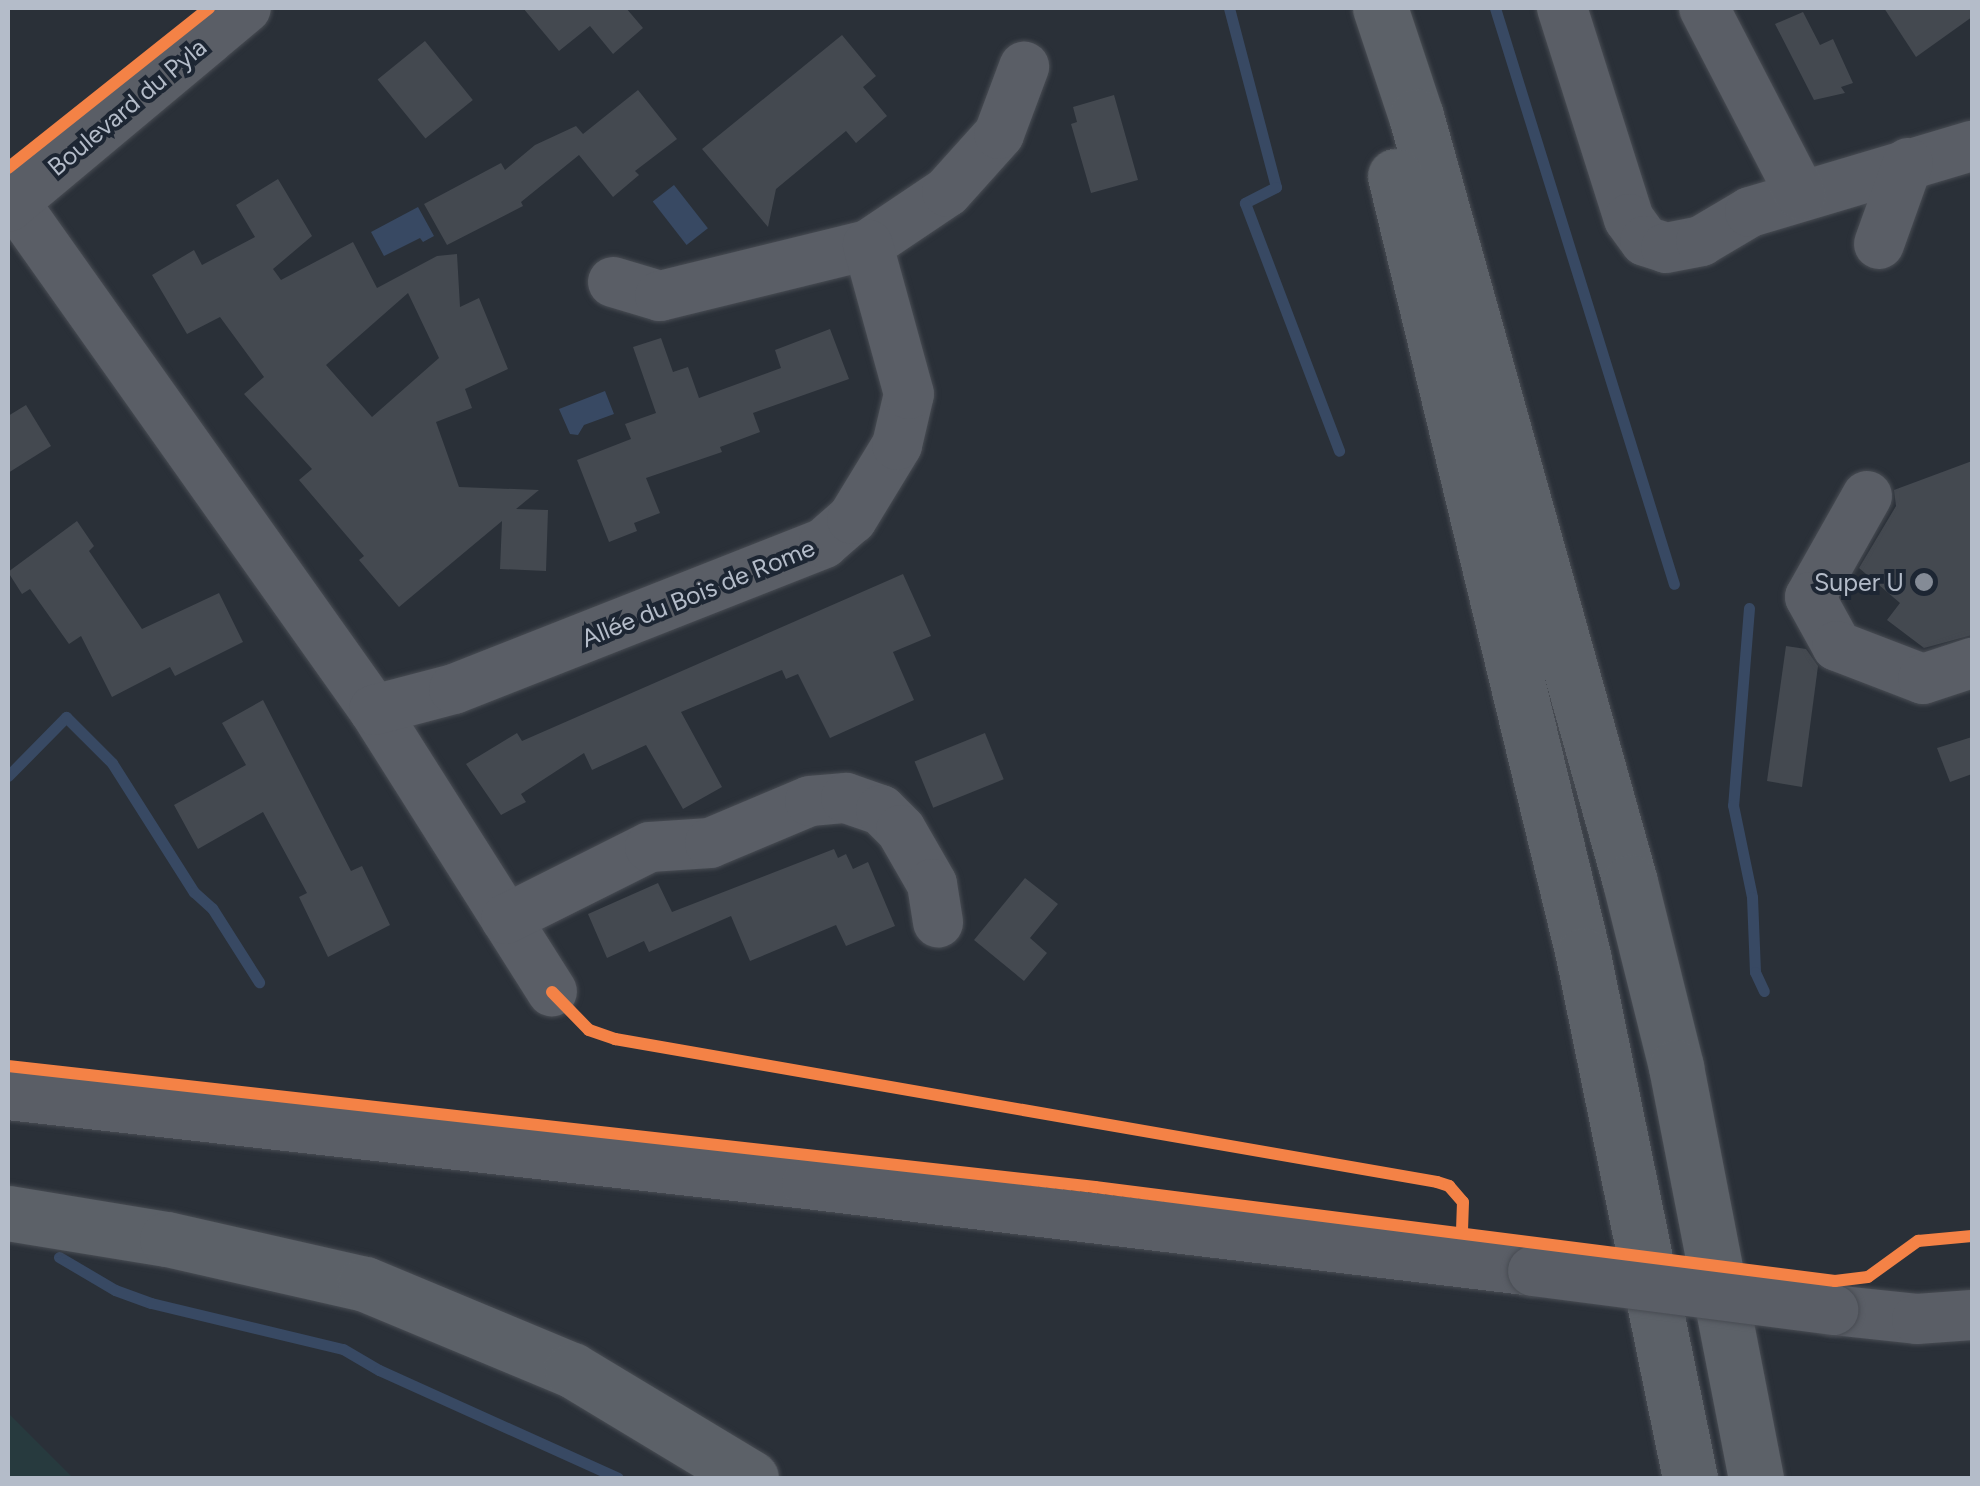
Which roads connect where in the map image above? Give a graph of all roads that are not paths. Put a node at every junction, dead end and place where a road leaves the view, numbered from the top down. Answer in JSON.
{"nodes":[{"id":1,"x":246,"y":8,"type":"edge"},
{"id":2,"x":1355,"y":8,"type":"edge"},
{"id":3,"x":1380,"y":8,"type":"edge"},
{"id":4,"x":1562,"y":8,"type":"edge"},
{"id":5,"x":1704,"y":8,"type":"edge"},
{"id":6,"x":1024,"y":67,"type":"dead end"},
{"id":7,"x":1972,"y":146,"type":"edge"},
{"id":8,"x":1908,"y":163,"type":"junction"},
{"id":9,"x":1801,"y":195,"type":"junction"},
{"id":10,"x":13,"y":196,"type":"edge"},
{"id":11,"x":1879,"y":244,"type":"dead end"},
{"id":12,"x":868,"y":245,"type":"junction"},
{"id":13,"x":613,"y":282,"type":"dead end"},
{"id":14,"x":1867,"y":496,"type":"dead end"},
{"id":15,"x":1972,"y":663,"type":"edge"},
{"id":16,"x":374,"y":710,"type":"junction"},
{"id":17,"x":506,"y":920,"type":"junction"},
{"id":18,"x":938,"y":923,"type":"dead end"},
{"id":19,"x":552,"y":992,"type":"dead end"},
{"id":20,"x":8,"y":1095,"type":"edge"},
{"id":21,"x":8,"y":1213,"type":"edge"},
{"id":22,"x":1972,"y":1315,"type":"edge"},
{"id":23,"x":750,"y":1478,"type":"edge"},
{"id":24,"x":1690,"y":1478,"type":"edge"},
{"id":25,"x":1756,"y":1478,"type":"edge"}],
"edges":[{"from":1,"to":10,"type":"street","name":"Boulevard du Pyla"},
{"from":2,"to":24,"type":"main road"},
{"from":3,"to":25,"type":"main road"},
{"from":4,"to":9,"type":"street"},
{"from":5,"to":9,"type":"street"},
{"from":6,"to":12,"type":"street"},
{"from":7,"to":8,"type":"street"},
{"from":8,"to":9,"type":"street"},
{"from":8,"to":11,"type":"street"},
{"from":10,"to":16,"type":"street"},
{"from":12,"to":13,"type":"street"},
{"from":12,"to":16,"type":"street","name":"Allée du Bois de Rome"},
{"from":14,"to":15,"type":"street"},
{"from":16,"to":17,"type":"street"},
{"from":17,"to":18,"type":"street"},
{"from":17,"to":19,"type":"street"},
{"from":20,"to":22,"type":"street","bridge":true},
{"from":21,"to":23,"type":"main road"}]}
